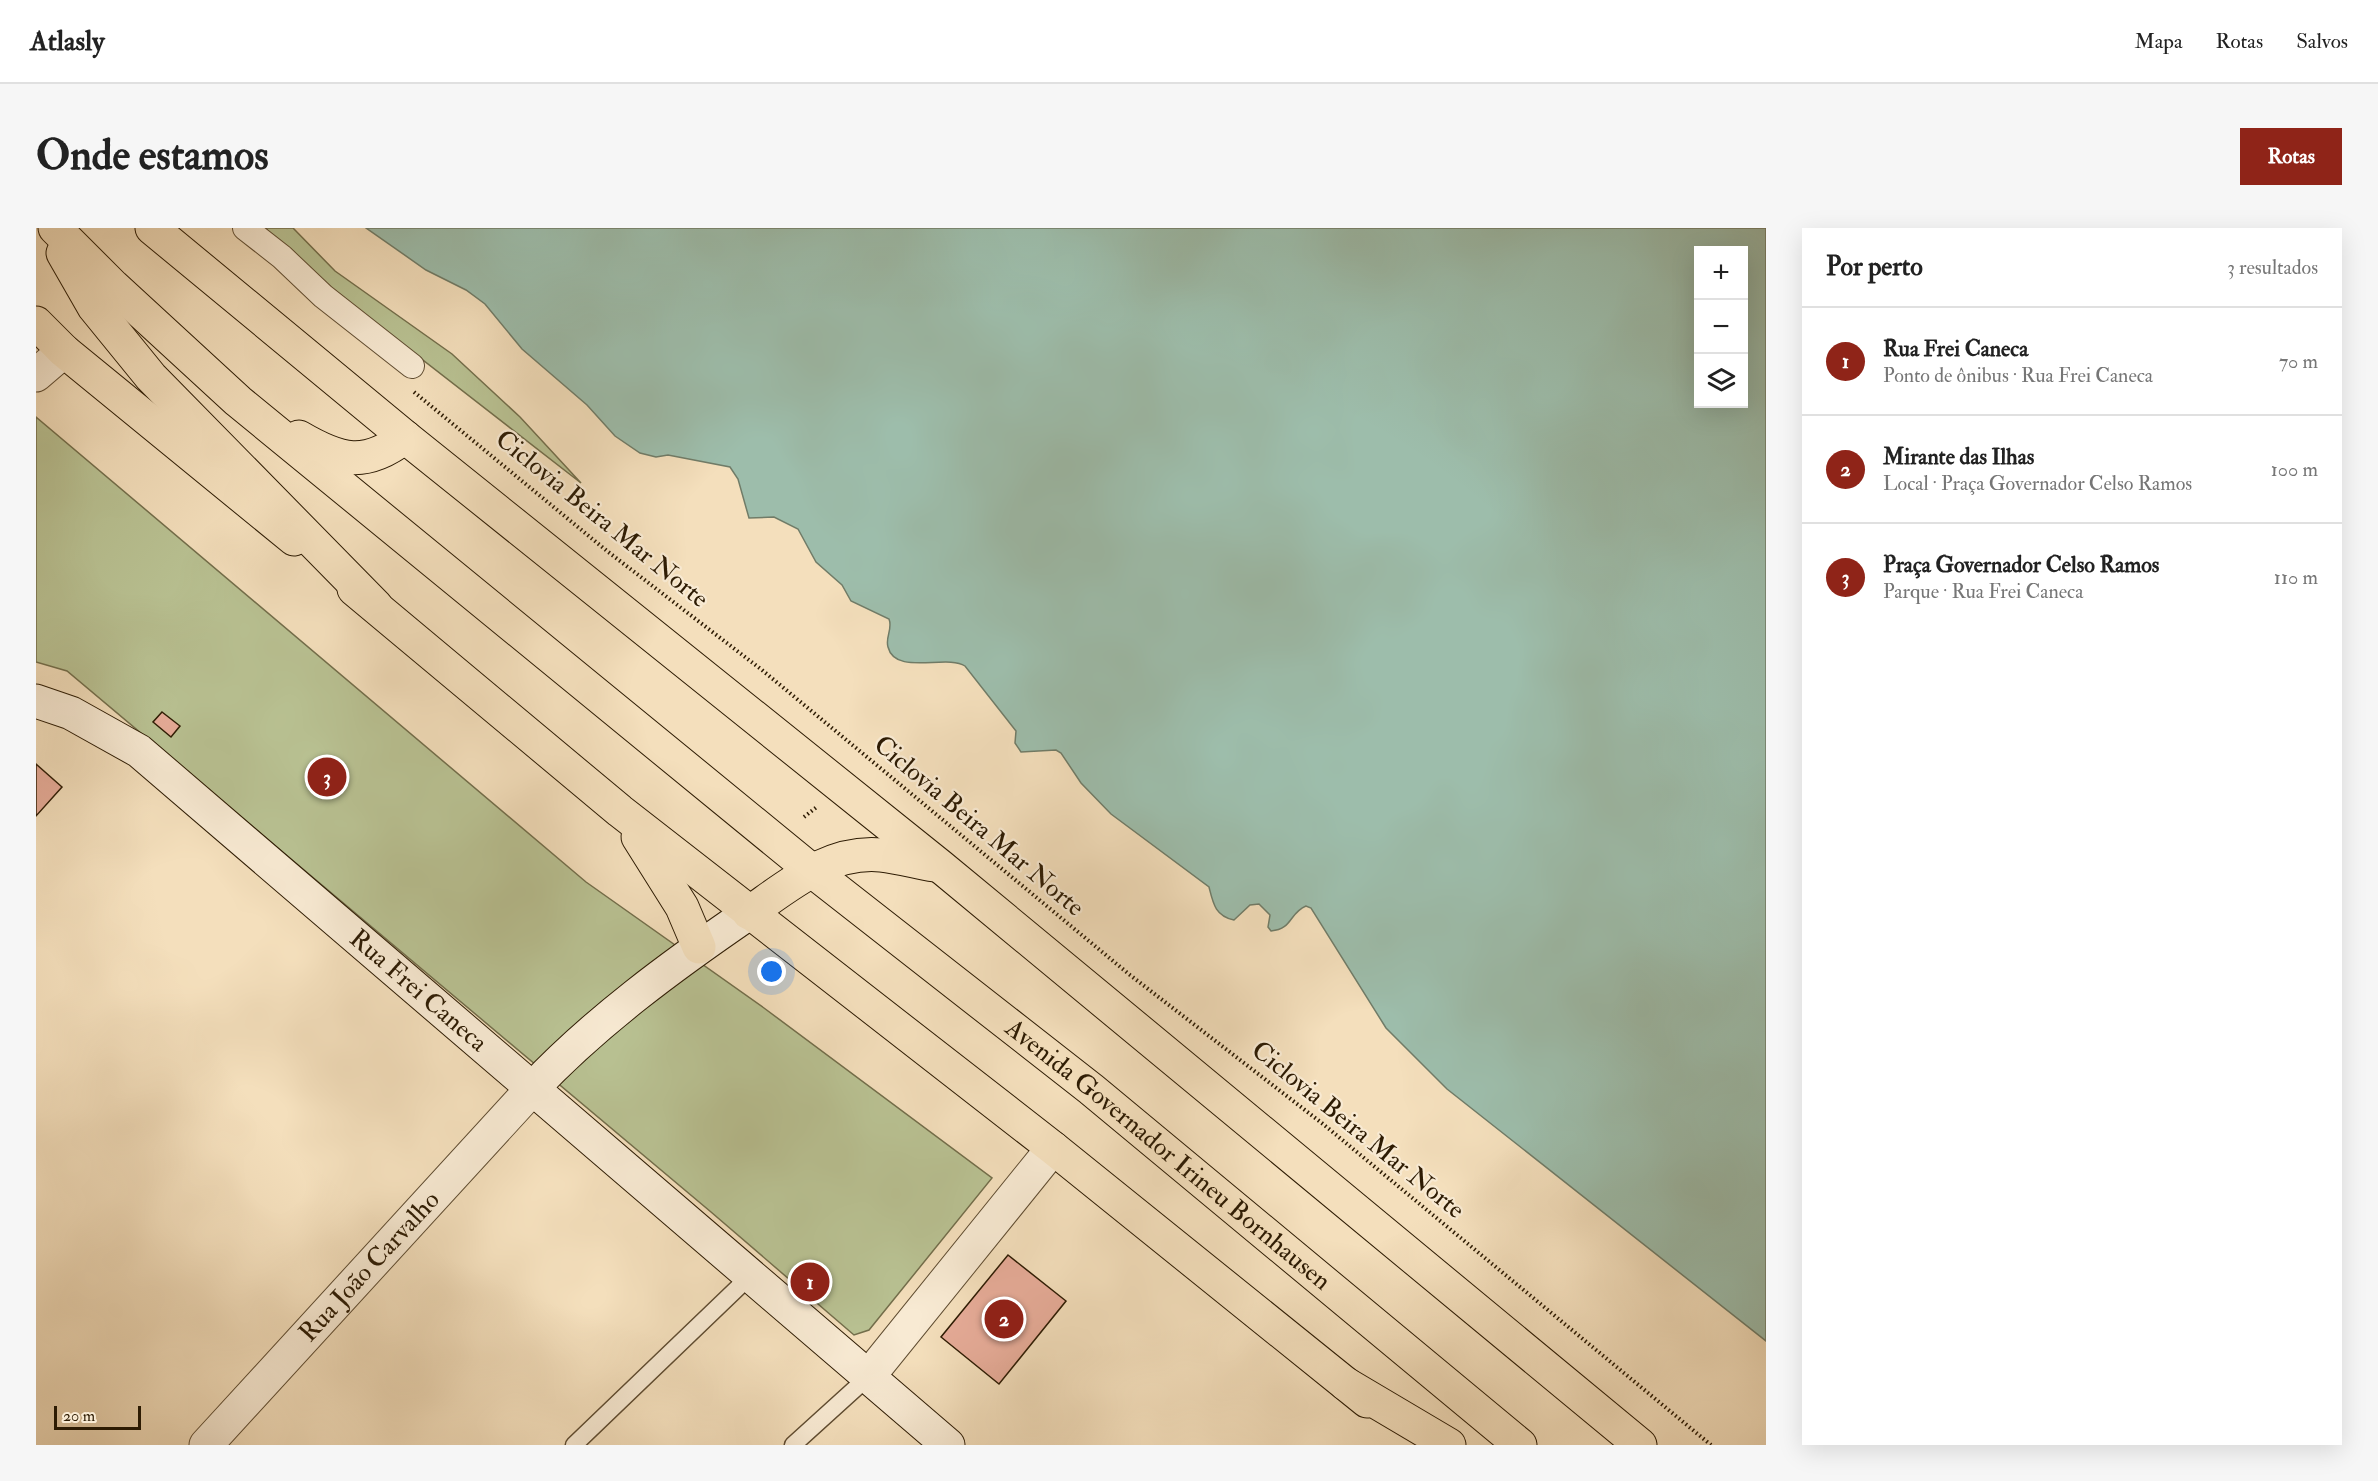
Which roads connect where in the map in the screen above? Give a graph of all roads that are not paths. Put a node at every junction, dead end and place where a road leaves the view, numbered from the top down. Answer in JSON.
{"nodes":[{"id":1,"x":49,"y":228,"type":"edge"},
{"id":2,"x":55,"y":228,"type":"edge"},
{"id":3,"x":152,"y":228,"type":"edge"},
{"id":4,"x":245,"y":228,"type":"edge"},
{"id":5,"x":36,"y":323,"type":"edge"},
{"id":6,"x":64,"y":351,"type":"junction"},
{"id":7,"x":412,"y":366,"type":"dead end"},
{"id":8,"x":36,"y":375,"type":"edge"},
{"id":9,"x":238,"y":401,"type":"junction"},
{"id":10,"x":405,"y":437,"type":"junction"},
{"id":11,"x":376,"y":606,"type":"junction"},
{"id":12,"x":36,"y":701,"type":"edge"},
{"id":13,"x":620,"y":811,"type":"junction"},
{"id":14,"x":940,"y":866,"type":"junction"},
{"id":15,"x":811,"y":870,"type":"junction"},
{"id":16,"x":748,"y":913,"type":"junction"},
{"id":17,"x":699,"y":947,"type":"junction"},
{"id":18,"x":532,"y":1089,"type":"junction"},
{"id":19,"x":1053,"y":1148,"type":"junction"},
{"id":20,"x":749,"y":1277,"type":"junction"},
{"id":21,"x":868,"y":1377,"type":"junction"},
{"id":22,"x":1346,"y":1384,"type":"junction"},
{"id":23,"x":206,"y":1445,"type":"edge"},
{"id":24,"x":574,"y":1445,"type":"edge"},
{"id":25,"x":792,"y":1445,"type":"edge"},
{"id":26,"x":948,"y":1445,"type":"edge"},
{"id":27,"x":1419,"y":1445,"type":"edge"},
{"id":28,"x":1449,"y":1445,"type":"edge"},
{"id":29,"x":1520,"y":1445,"type":"edge"},
{"id":30,"x":1640,"y":1445,"type":"edge"}],
"edges":[{"from":1,"to":11,"type":"main road"},
{"from":2,"to":9,"type":"main road"},
{"from":3,"to":10,"type":"main road"},
{"from":4,"to":7,"type":"street"},
{"from":5,"to":6,"type":"main road"},
{"from":6,"to":8,"type":"main road"},
{"from":6,"to":11,"type":"main road"},
{"from":9,"to":10,"type":"main road"},
{"from":9,"to":15,"type":"main road","name":"Avenida Governador Irineu Bornhausen"},
{"from":10,"to":14,"type":"main road"},
{"from":11,"to":13,"type":"main road"},
{"from":12,"to":18,"type":"main road","name":"Rua Frei Caneca"},
{"from":13,"to":16,"type":"main road"},
{"from":13,"to":17,"type":"main road"},
{"from":14,"to":15,"type":"main road"},
{"from":14,"to":30,"type":"main road"},
{"from":15,"to":16,"type":"main road"},
{"from":15,"to":29,"type":"main road","name":"Avenida Governador Irineu Bornhausen"},
{"from":16,"to":17,"type":"main road","name":"Rua João Carvalho"},
{"from":16,"to":19,"type":"main road"},
{"from":17,"to":18,"type":"main road","name":"Rua João Carvalho"},
{"from":18,"to":20,"type":"main road","name":"Rua Frei Caneca"},
{"from":18,"to":23,"type":"main road","name":"Rua João Carvalho"},
{"from":19,"to":21,"type":"main road"},
{"from":19,"to":22,"type":"main road"},
{"from":20,"to":21,"type":"main road","name":"Rua Frei Caneca"},
{"from":20,"to":24,"type":"lane"},
{"from":21,"to":25,"type":"lane"},
{"from":21,"to":26,"type":"main road","name":"Rua Frei Caneca"},
{"from":22,"to":27,"type":"main road"},
{"from":22,"to":28,"type":"main road"}]}
